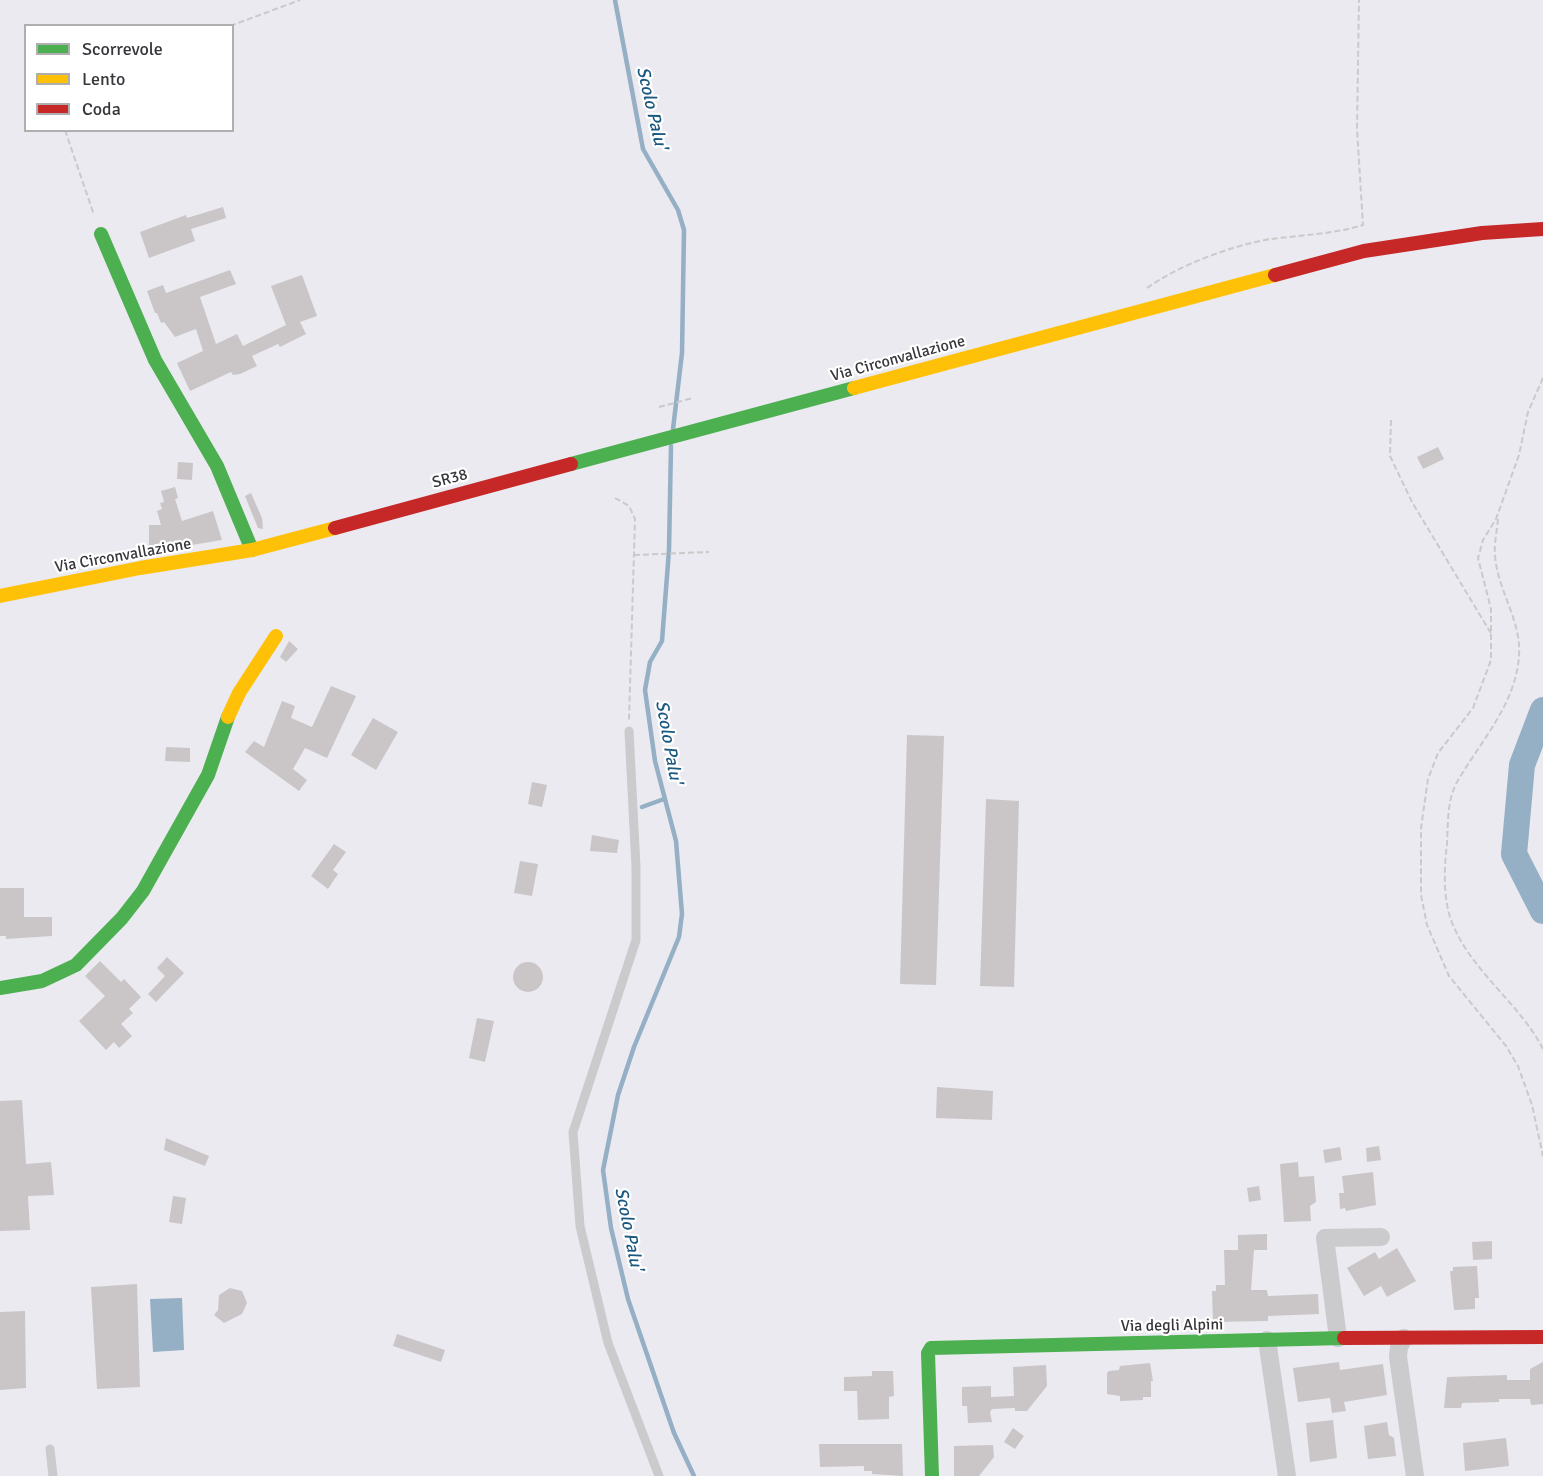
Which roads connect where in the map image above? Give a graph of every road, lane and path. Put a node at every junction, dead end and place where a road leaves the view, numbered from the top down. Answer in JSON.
{"nodes":[{"id":1,"x":300,"y":0,"type":"edge"},
{"id":2,"x":1359,"y":0,"type":"edge"},
{"id":3,"x":234,"y":25,"type":"edge"},
{"id":4,"x":66,"y":132,"type":"edge"},
{"id":5,"x":1543,"y":229,"type":"edge"},
{"id":6,"x":101,"y":234,"type":"joint"},
{"id":7,"x":1148,"y":308,"type":"junction"},
{"id":8,"x":1543,"y":378,"type":"edge"},
{"id":9,"x":693,"y":398,"type":"dead end"},
{"id":10,"x":659,"y":407,"type":"dead end"},
{"id":11,"x":1390,"y":420,"type":"dead end"},
{"id":12,"x":657,"y":441,"type":"joint"},
{"id":13,"x":615,"y":498,"type":"dead end"},
{"id":14,"x":1498,"y":513,"type":"junction"},
{"id":15,"x":252,"y":550,"type":"junction"},
{"id":16,"x":709,"y":552,"type":"dead end"},
{"id":17,"x":634,"y":555,"type":"junction"},
{"id":18,"x":0,"y":596,"type":"edge"},
{"id":19,"x":276,"y":636,"type":"dead end"},
{"id":20,"x":1493,"y":637,"type":"junction"},
{"id":21,"x":629,"y":731,"type":"joint"},
{"id":22,"x":0,"y":988,"type":"edge"},
{"id":23,"x":1543,"y":1049,"type":"edge"},
{"id":24,"x":1543,"y":1156,"type":"edge"},
{"id":25,"x":1381,"y":1237,"type":"dead end"},
{"id":26,"x":1543,"y":1337,"type":"edge"},
{"id":27,"x":1338,"y":1338,"type":"junction"},
{"id":28,"x":1404,"y":1338,"type":"junction"},
{"id":29,"x":1267,"y":1340,"type":"junction"},
{"id":30,"x":50,"y":1449,"type":"dead end"},
{"id":31,"x":52,"y":1476,"type":"edge"},
{"id":32,"x":659,"y":1476,"type":"edge"},
{"id":33,"x":932,"y":1476,"type":"edge"},
{"id":34,"x":1287,"y":1476,"type":"edge"},
{"id":35,"x":1415,"y":1476,"type":"edge"}],
"edges":[{"from":1,"to":3,"type":"path"},
{"from":2,"to":7,"type":"path"},
{"from":4,"to":6,"type":"path"},
{"from":5,"to":7,"type":"main road","name":"Via Circonvallazione"},
{"from":6,"to":15,"type":"main road"},
{"from":7,"to":12,"type":"main road","name":"Via Circonvallazione"},
{"from":8,"to":14,"type":"path"},
{"from":9,"to":10,"type":"path"},
{"from":11,"to":20,"type":"path"},
{"from":12,"to":15,"type":"main road","name":"SR38"},
{"from":13,"to":17,"type":"path"},
{"from":14,"to":20,"type":"path"},
{"from":14,"to":23,"type":"path"},
{"from":15,"to":18,"type":"main road","name":"Via Circonvallazione"},
{"from":16,"to":17,"type":"path"},
{"from":17,"to":21,"type":"path"},
{"from":19,"to":22,"type":"main road"},
{"from":20,"to":24,"type":"path"},
{"from":21,"to":32,"type":"lane"},
{"from":25,"to":27,"type":"street"},
{"from":26,"to":28,"type":"main road","name":"Via degli Alpini"},
{"from":27,"to":28,"type":"main road","name":"Via degli Alpini"},
{"from":27,"to":29,"type":"main road","name":"Via degli Alpini"},
{"from":28,"to":35,"type":"street"},
{"from":29,"to":33,"type":"main road","name":"Via degli Alpini"},
{"from":29,"to":34,"type":"street"},
{"from":30,"to":31,"type":"lane"}]}
